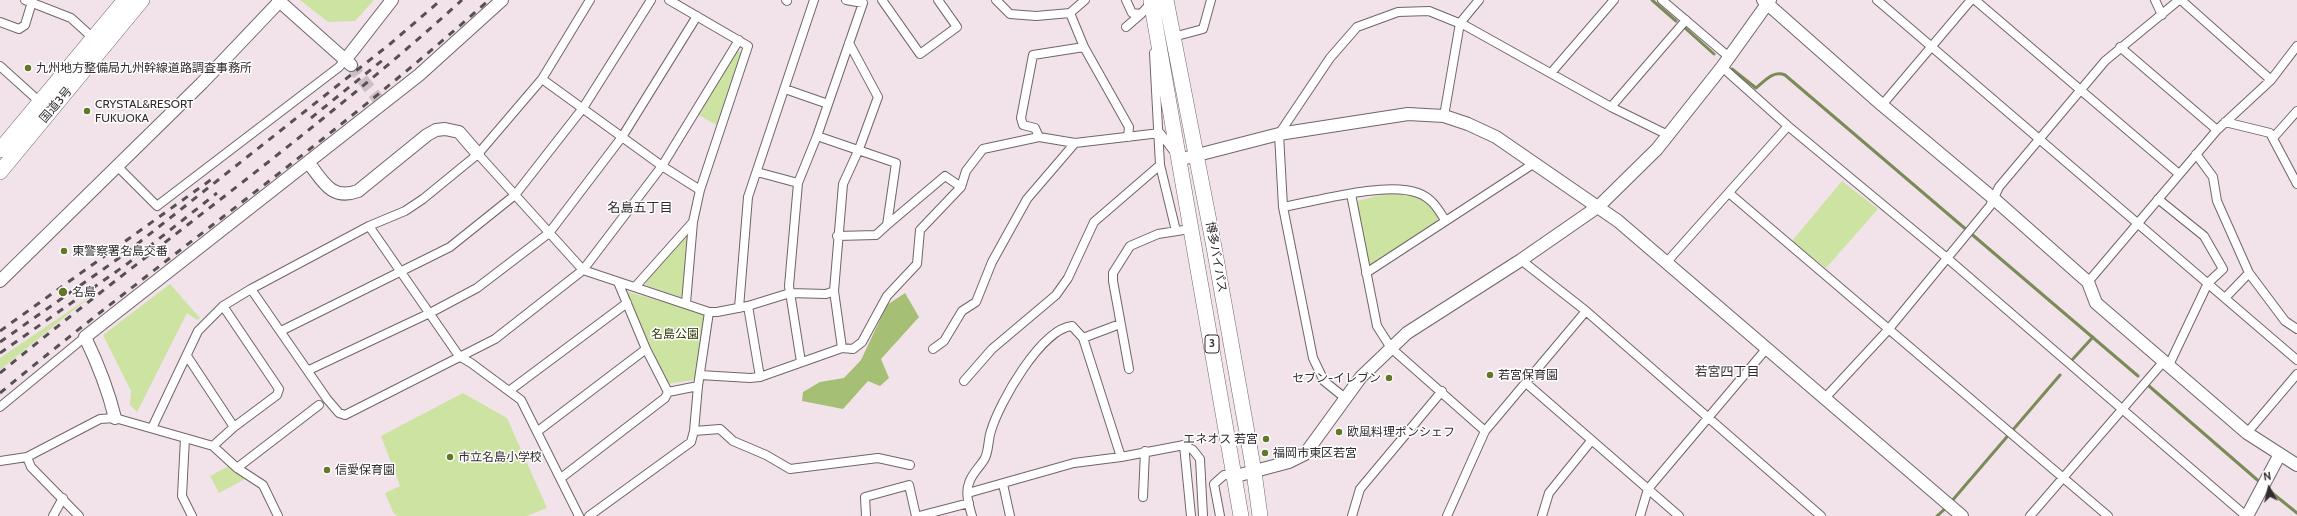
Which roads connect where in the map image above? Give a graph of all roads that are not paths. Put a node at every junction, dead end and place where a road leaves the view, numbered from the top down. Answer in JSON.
{"nodes":[{"id":1,"x":125,"y":0,"type":"edge"},
{"id":2,"x":142,"y":0,"type":"edge"},
{"id":3,"x":392,"y":0,"type":"edge"},
{"id":4,"x":502,"y":0,"type":"edge"},
{"id":5,"x":590,"y":0,"type":"edge"},
{"id":6,"x":650,"y":0,"type":"edge"},
{"id":7,"x":669,"y":0,"type":"edge"},
{"id":8,"x":814,"y":0,"type":"edge"},
{"id":9,"x":846,"y":0,"type":"edge"},
{"id":10,"x":882,"y":0,"type":"edge"},
{"id":11,"x":938,"y":0,"type":"edge"},
{"id":12,"x":996,"y":0,"type":"edge"},
{"id":13,"x":1085,"y":0,"type":"edge"},
{"id":14,"x":1126,"y":0,"type":"edge"},
{"id":15,"x":1211,"y":0,"type":"edge"},
{"id":16,"x":1479,"y":0,"type":"edge"},
{"id":17,"x":1614,"y":0,"type":"edge"},
{"id":18,"x":1662,"y":0,"type":"edge"},
{"id":19,"x":1877,"y":0,"type":"edge"},
{"id":20,"x":1971,"y":0,"type":"edge"},
{"id":21,"x":1976,"y":0,"type":"edge"},
{"id":22,"x":2155,"y":0,"type":"edge"},
{"id":23,"x":2180,"y":0,"type":"edge"},
{"id":24,"x":28,"y":1,"type":"edge"},
{"id":25,"x":280,"y":1,"type":"edge"},
{"id":26,"x":1156,"y":1,"type":"edge"},
{"id":27,"x":1767,"y":1,"type":"edge"},
{"id":28,"x":867,"y":2,"type":"edge"},
{"id":29,"x":1070,"y":13,"type":"junction"},
{"id":30,"x":1141,"y":14,"type":"junction"},
{"id":31,"x":2162,"y":15,"type":"junction"},
{"id":32,"x":697,"y":16,"type":"junction"},
{"id":33,"x":1686,"y":20,"type":"junction"},
{"id":34,"x":0,"y":22,"type":"edge"},
{"id":35,"x":1460,"y":23,"type":"junction"},
{"id":36,"x":1126,"y":27,"type":"dead end"},
{"id":37,"x":1173,"y":37,"type":"junction"},
{"id":38,"x":93,"y":38,"type":"junction"},
{"id":39,"x":739,"y":40,"type":"junction"},
{"id":40,"x":849,"y":43,"type":"junction"},
{"id":41,"x":1932,"y":46,"type":"junction"},
{"id":42,"x":2297,"y":46,"type":"edge"},
{"id":43,"x":1084,"y":47,"type":"junction"},
{"id":44,"x":2120,"y":47,"type":"junction"},
{"id":45,"x":1154,"y":52,"type":"dead end"},
{"id":46,"x":348,"y":62,"type":"junction"},
{"id":47,"x":1725,"y":62,"type":"junction"},
{"id":48,"x":0,"y":66,"type":"edge"},
{"id":49,"x":1551,"y":73,"type":"junction"},
{"id":50,"x":542,"y":79,"type":"junction"},
{"id":51,"x":2271,"y":80,"type":"junction"},
{"id":52,"x":785,"y":89,"type":"junction"},
{"id":53,"x":2081,"y":90,"type":"junction"},
{"id":54,"x":41,"y":103,"type":"junction"},
{"id":55,"x":828,"y":104,"type":"junction"},
{"id":56,"x":1882,"y":105,"type":"junction"},
{"id":57,"x":1611,"y":107,"type":"junction"},
{"id":58,"x":583,"y":108,"type":"junction"},
{"id":59,"x":2297,"y":111,"type":"edge"},
{"id":60,"x":1444,"y":116,"type":"junction"},
{"id":61,"x":2225,"y":122,"type":"junction"},
{"id":62,"x":1788,"y":126,"type":"junction"},
{"id":63,"x":2217,"y":130,"type":"junction"},
{"id":64,"x":1160,"y":133,"type":"junction"},
{"id":65,"x":1279,"y":134,"type":"junction"},
{"id":66,"x":1668,"y":135,"type":"junction"},
{"id":67,"x":817,"y":136,"type":"junction"},
{"id":68,"x":622,"y":137,"type":"junction"},
{"id":69,"x":1039,"y":137,"type":"junction"},
{"id":70,"x":1128,"y":137,"type":"junction"},
{"id":71,"x":2039,"y":138,"type":"junction"},
{"id":72,"x":2273,"y":138,"type":"junction"},
{"id":73,"x":1075,"y":143,"type":"junction"},
{"id":74,"x":859,"y":149,"type":"junction"},
{"id":75,"x":0,"y":150,"type":"edge"},
{"id":76,"x":478,"y":154,"type":"junction"},
{"id":77,"x":2196,"y":154,"type":"junction"},
{"id":78,"x":1196,"y":155,"type":"junction"},
{"id":79,"x":1178,"y":160,"type":"junction"},
{"id":80,"x":308,"y":162,"type":"junction"},
{"id":81,"x":1533,"y":164,"type":"junction"},
{"id":82,"x":116,"y":165,"type":"junction"},
{"id":83,"x":1160,"y":165,"type":"junction"},
{"id":84,"x":662,"y":166,"type":"junction"},
{"id":85,"x":0,"y":172,"type":"edge"},
{"id":86,"x":757,"y":172,"type":"junction"},
{"id":87,"x":2179,"y":174,"type":"junction"},
{"id":88,"x":798,"y":183,"type":"junction"},
{"id":89,"x":2297,"y":184,"type":"edge"},
{"id":90,"x":961,"y":187,"type":"junction"},
{"id":91,"x":700,"y":190,"type":"junction"},
{"id":92,"x":1729,"y":193,"type":"junction"},
{"id":93,"x":1351,"y":194,"type":"junction"},
{"id":94,"x":515,"y":195,"type":"junction"},
{"id":95,"x":1993,"y":198,"type":"junction"},
{"id":96,"x":2158,"y":199,"type":"junction"},
{"id":97,"x":1599,"y":206,"type":"junction"},
{"id":98,"x":1282,"y":207,"type":"junction"},
{"id":99,"x":1445,"y":220,"type":"junction"},
{"id":100,"x":693,"y":222,"type":"junction"},
{"id":101,"x":2140,"y":224,"type":"junction"},
{"id":102,"x":887,"y":225,"type":"junction"},
{"id":103,"x":370,"y":226,"type":"junction"},
{"id":104,"x":1183,"y":230,"type":"junction"},
{"id":105,"x":549,"y":233,"type":"junction"},
{"id":106,"x":837,"y":236,"type":"junction"},
{"id":107,"x":1946,"y":258,"type":"junction"},
{"id":108,"x":1521,"y":260,"type":"junction"},
{"id":109,"x":1666,"y":263,"type":"junction"},
{"id":110,"x":583,"y":270,"type":"junction"},
{"id":111,"x":401,"y":271,"type":"junction"},
{"id":112,"x":1366,"y":273,"type":"junction"},
{"id":113,"x":2249,"y":273,"type":"junction"},
{"id":114,"x":0,"y":281,"type":"edge"},
{"id":115,"x":618,"y":282,"type":"junction"},
{"id":116,"x":2088,"y":282,"type":"junction"},
{"id":117,"x":2208,"y":284,"type":"junction"},
{"id":118,"x":635,"y":286,"type":"junction"},
{"id":119,"x":251,"y":289,"type":"junction"},
{"id":120,"x":834,"y":291,"type":"junction"},
{"id":121,"x":790,"y":293,"type":"junction"},
{"id":122,"x":2226,"y":298,"type":"junction"},
{"id":123,"x":627,"y":303,"type":"junction"},
{"id":124,"x":686,"y":303,"type":"junction"},
{"id":125,"x":223,"y":306,"type":"junction"},
{"id":126,"x":748,"y":306,"type":"junction"},
{"id":127,"x":738,"y":308,"type":"junction"},
{"id":128,"x":1586,"y":311,"type":"junction"},
{"id":129,"x":709,"y":312,"type":"junction"},
{"id":130,"x":430,"y":313,"type":"junction"},
{"id":131,"x":1120,"y":324,"type":"junction"},
{"id":132,"x":2297,"y":329,"type":"edge"},
{"id":133,"x":1888,"y":330,"type":"junction"},
{"id":134,"x":281,"y":331,"type":"junction"},
{"id":135,"x":85,"y":337,"type":"junction"},
{"id":136,"x":1084,"y":338,"type":"junction"},
{"id":137,"x":842,"y":348,"type":"junction"},
{"id":138,"x":1391,"y":348,"type":"junction"},
{"id":139,"x":1767,"y":348,"type":"junction"},
{"id":140,"x":646,"y":349,"type":"junction"},
{"id":141,"x":933,"y":350,"type":"dead end"},
{"id":142,"x":187,"y":356,"type":"junction"},
{"id":143,"x":459,"y":356,"type":"junction"},
{"id":144,"x":2297,"y":360,"type":"edge"},
{"id":145,"x":801,"y":362,"type":"junction"},
{"id":146,"x":2166,"y":363,"type":"junction"},
{"id":147,"x":309,"y":370,"type":"junction"},
{"id":148,"x":1129,"y":370,"type":"dead end"},
{"id":149,"x":700,"y":374,"type":"junction"},
{"id":150,"x":2297,"y":374,"type":"edge"},
{"id":151,"x":760,"y":377,"type":"junction"},
{"id":152,"x":964,"y":381,"type":"dead end"},
{"id":153,"x":1526,"y":383,"type":"junction"},
{"id":154,"x":698,"y":386,"type":"junction"},
{"id":155,"x":510,"y":391,"type":"junction"},
{"id":156,"x":1442,"y":391,"type":"junction"},
{"id":157,"x":668,"y":392,"type":"junction"},
{"id":158,"x":1345,"y":398,"type":"junction"},
{"id":159,"x":1825,"y":398,"type":"junction"},
{"id":160,"x":319,"y":405,"type":"dead end"},
{"id":161,"x":0,"y":407,"type":"edge"},
{"id":162,"x":2121,"y":411,"type":"junction"},
{"id":163,"x":115,"y":418,"type":"junction"},
{"id":164,"x":1707,"y":418,"type":"junction"},
{"id":165,"x":234,"y":427,"type":"junction"},
{"id":166,"x":152,"y":428,"type":"junction"},
{"id":167,"x":538,"y":431,"type":"junction"},
{"id":168,"x":694,"y":431,"type":"junction"},
{"id":169,"x":1485,"y":431,"type":"junction"},
{"id":170,"x":2247,"y":433,"type":"junction"},
{"id":171,"x":185,"y":438,"type":"junction"},
{"id":172,"x":1591,"y":441,"type":"junction"},
{"id":173,"x":1184,"y":445,"type":"junction"},
{"id":174,"x":212,"y":446,"type":"junction"},
{"id":175,"x":1145,"y":451,"type":"junction"},
{"id":176,"x":2280,"y":454,"type":"junction"},
{"id":177,"x":27,"y":457,"type":"junction"},
{"id":178,"x":1121,"y":457,"type":"junction"},
{"id":179,"x":0,"y":461,"type":"edge"},
{"id":180,"x":910,"y":465,"type":"dead end"},
{"id":181,"x":2297,"y":465,"type":"edge"},
{"id":182,"x":237,"y":468,"type":"junction"},
{"id":183,"x":1254,"y":472,"type":"junction"},
{"id":184,"x":1236,"y":476,"type":"junction"},
{"id":185,"x":2063,"y":476,"type":"junction"},
{"id":186,"x":561,"y":478,"type":"junction"},
{"id":187,"x":1002,"y":484,"type":"junction"},
{"id":188,"x":1648,"y":489,"type":"junction"},
{"id":189,"x":968,"y":493,"type":"junction"},
{"id":190,"x":1143,"y":497,"type":"dead end"},
{"id":191,"x":63,"y":498,"type":"junction"},
{"id":192,"x":969,"y":503,"type":"junction"},
{"id":193,"x":53,"y":516,"type":"edge"},
{"id":194,"x":79,"y":516,"type":"edge"},
{"id":195,"x":192,"y":516,"type":"edge"},
{"id":196,"x":278,"y":516,"type":"edge"},
{"id":197,"x":579,"y":516,"type":"edge"},
{"id":198,"x":589,"y":516,"type":"edge"},
{"id":199,"x":866,"y":516,"type":"edge"},
{"id":200,"x":918,"y":516,"type":"edge"},
{"id":201,"x":972,"y":516,"type":"edge"},
{"id":202,"x":1010,"y":516,"type":"edge"},
{"id":203,"x":1191,"y":516,"type":"edge"},
{"id":204,"x":1203,"y":516,"type":"edge"},
{"id":205,"x":1220,"y":516,"type":"edge"},
{"id":206,"x":1241,"y":516,"type":"edge"},
{"id":207,"x":1260,"y":516,"type":"edge"},
{"id":208,"x":1352,"y":516,"type":"edge"},
{"id":209,"x":1447,"y":516,"type":"edge"},
{"id":210,"x":1542,"y":516,"type":"edge"},
{"id":211,"x":1640,"y":516,"type":"edge"},
{"id":212,"x":1679,"y":516,"type":"edge"},
{"id":213,"x":1821,"y":516,"type":"edge"},
{"id":214,"x":1962,"y":516,"type":"edge"},
{"id":215,"x":2030,"y":516,"type":"edge"},
{"id":216,"x":2108,"y":516,"type":"edge"},
{"id":217,"x":2246,"y":516,"type":"edge"}],
"edges":[{"from":1,"to":38,"type":"highway","name":"国道3号"},
{"from":2,"to":85,"type":"highway","name":"国道3号"},
{"from":3,"to":46,"type":"street"},
{"from":4,"to":80,"type":"street"},
{"from":5,"to":50,"type":"street"},
{"from":6,"to":58,"type":"street"},
{"from":7,"to":32,"type":"street"},
{"from":8,"to":52,"type":"street"},
{"from":9,"to":28,"type":"street"},
{"from":10,"to":11,"type":"street"},
{"from":12,"to":29,"type":"street"},
{"from":13,"to":29,"type":"street"},
{"from":14,"to":30,"type":"street"},
{"from":15,"to":37,"type":"street"},
{"from":16,"to":35,"type":"street"},
{"from":17,"to":49,"type":"street"},
{"from":18,"to":33,"type":"street"},
{"from":19,"to":41,"type":"street"},
{"from":20,"to":41,"type":"street"},
{"from":21,"to":53,"type":"street"},
{"from":22,"to":31,"type":"street"},
{"from":23,"to":31,"type":"street"},
{"from":23,"to":51,"type":"street"},
{"from":24,"to":34,"type":"street"},
{"from":24,"to":38,"type":"street"},
{"from":25,"to":46,"type":"street"},
{"from":25,"to":82,"type":"street"},
{"from":26,"to":30,"type":"street"},
{"from":26,"to":37,"type":"highway","name":"博多バイパス","number":"3"},
{"from":26,"to":79,"type":"highway","name":"博多バイパス","number":"3"},
{"from":27,"to":47,"type":"street"},
{"from":27,"to":56,"type":"street"},
{"from":28,"to":40,"type":"street"},
{"from":29,"to":43,"type":"street"},
{"from":30,"to":36,"type":"street"},
{"from":31,"to":44,"type":"street"},
{"from":32,"to":39,"type":"street"},
{"from":32,"to":68,"type":"street"},
{"from":33,"to":47,"type":"street"},
{"from":33,"to":57,"type":"street"},
{"from":35,"to":49,"type":"street"},
{"from":35,"to":60,"type":"street"},
{"from":35,"to":65,"type":"street"},
{"from":37,"to":78,"type":"highway","name":"博多バイパス","number":"3"},
{"from":38,"to":54,"type":"highway","name":"国道3号"},
{"from":39,"to":84,"type":"street"},
{"from":39,"to":91,"type":"street"},
{"from":40,"to":55,"type":"street"},
{"from":40,"to":74,"type":"street"},
{"from":41,"to":56,"type":"street"},
{"from":41,"to":71,"type":"street"},
{"from":42,"to":51,"type":"street"},
{"from":43,"to":69,"type":"street"},
{"from":43,"to":70,"type":"street"},
{"from":44,"to":53,"type":"street"},
{"from":44,"to":63,"type":"street"},
{"from":45,"to":64,"type":"street"},
{"from":46,"to":82,"type":"street"},
{"from":47,"to":62,"type":"street"},
{"from":47,"to":66,"type":"street"},
{"from":48,"to":54,"type":"street"},
{"from":49,"to":57,"type":"street"},
{"from":50,"to":58,"type":"street"},
{"from":50,"to":76,"type":"street"},
{"from":51,"to":61,"type":"street"},
{"from":52,"to":55,"type":"street"},
{"from":52,"to":86,"type":"street"},
{"from":53,"to":71,"type":"street"},
{"from":53,"to":87,"type":"street"},
{"from":54,"to":75,"type":"highway","name":"国道3号"},
{"from":55,"to":67,"type":"street"},
{"from":56,"to":95,"type":"street"},
{"from":57,"to":66,"type":"street"},
{"from":58,"to":68,"type":"street"},
{"from":58,"to":94,"type":"street"},
{"from":59,"to":72,"type":"street"},
{"from":60,"to":65,"type":"street"},
{"from":60,"to":81,"type":"street"},
{"from":61,"to":63,"type":"street"},
{"from":61,"to":72,"type":"street"},
{"from":62,"to":92,"type":"street"},
{"from":62,"to":107,"type":"street"},
{"from":63,"to":77,"type":"street"},
{"from":64,"to":70,"type":"street"},
{"from":64,"to":79,"type":"street"},
{"from":64,"to":83,"type":"street"},
{"from":65,"to":78,"type":"street"},
{"from":65,"to":98,"type":"street"},
{"from":66,"to":97,"type":"street"},
{"from":67,"to":74,"type":"street"},
{"from":67,"to":88,"type":"street"},
{"from":68,"to":84,"type":"street"},
{"from":68,"to":105,"type":"street"},
{"from":69,"to":73,"type":"street"},
{"from":69,"to":90,"type":"street"},
{"from":70,"to":73,"type":"street"},
{"from":71,"to":95,"type":"street"},
{"from":71,"to":101,"type":"street"},
{"from":72,"to":89,"type":"street"},
{"from":73,"to":141,"type":"street"},
{"from":74,"to":102,"type":"street"},
{"from":74,"to":106,"type":"street"},
{"from":76,"to":80,"type":"street"},
{"from":76,"to":94,"type":"street"},
{"from":76,"to":103,"type":"street"},
{"from":77,"to":87,"type":"street"},
{"from":77,"to":113,"type":"street"},
{"from":78,"to":79,"type":"street"},
{"from":78,"to":183,"type":"highway","name":"博多バイパス","number":"3"},
{"from":79,"to":104,"type":"highway","name":"博多バイパス","number":"3"},
{"from":80,"to":135,"type":"street"},
{"from":81,"to":97,"type":"street"},
{"from":81,"to":99,"type":"street"},
{"from":82,"to":114,"type":"street"},
{"from":83,"to":104,"type":"street"},
{"from":83,"to":152,"type":"street"},
{"from":84,"to":91,"type":"street"},
{"from":84,"to":110,"type":"street"},
{"from":86,"to":88,"type":"street"},
{"from":86,"to":127,"type":"street"},
{"from":87,"to":96,"type":"street"},
{"from":88,"to":121,"type":"street"},
{"from":90,"to":102,"type":"street"},
{"from":90,"to":137,"type":"street"},
{"from":91,"to":100,"type":"street"},
{"from":92,"to":109,"type":"street"},
{"from":92,"to":133,"type":"street"},
{"from":93,"to":98,"type":"street"},
{"from":93,"to":99,"type":"street"},
{"from":93,"to":112,"type":"street"},
{"from":94,"to":105,"type":"street"},
{"from":94,"to":111,"type":"street"},
{"from":95,"to":107,"type":"street"},
{"from":95,"to":116,"type":"street"},
{"from":96,"to":101,"type":"street"},
{"from":96,"to":117,"type":"street"},
{"from":97,"to":108,"type":"street"},
{"from":97,"to":109,"type":"street"},
{"from":98,"to":158,"type":"street"},
{"from":99,"to":112,"type":"street"},
{"from":100,"to":118,"type":"street"},
{"from":100,"to":124,"type":"street"},
{"from":101,"to":116,"type":"street"},
{"from":101,"to":117,"type":"street"},
{"from":102,"to":106,"type":"street"},
{"from":103,"to":111,"type":"street"},
{"from":103,"to":119,"type":"street"},
{"from":104,"to":131,"type":"street"},
{"from":104,"to":184,"type":"highway","name":"博多バイパス","number":"3"},
{"from":105,"to":110,"type":"street"},
{"from":105,"to":130,"type":"street"},
{"from":106,"to":120,"type":"street"},
{"from":107,"to":133,"type":"street"},
{"from":107,"to":162,"type":"street"},
{"from":108,"to":128,"type":"street"},
{"from":108,"to":138,"type":"street"},
{"from":109,"to":139,"type":"street"},
{"from":110,"to":115,"type":"street"},
{"from":110,"to":143,"type":"street"},
{"from":111,"to":130,"type":"street"},
{"from":111,"to":134,"type":"street"},
{"from":112,"to":138,"type":"street"},
{"from":113,"to":122,"type":"street"},
{"from":113,"to":132,"type":"street"},
{"from":115,"to":118,"type":"street"},
{"from":115,"to":123,"type":"street"},
{"from":116,"to":146,"type":"street"},
{"from":117,"to":122,"type":"street"},
{"from":117,"to":146,"type":"street"},
{"from":118,"to":124,"type":"street"},
{"from":119,"to":125,"type":"street"},
{"from":119,"to":134,"type":"street"},
{"from":120,"to":121,"type":"street"},
{"from":120,"to":137,"type":"street"},
{"from":121,"to":126,"type":"street"},
{"from":121,"to":145,"type":"street"},
{"from":122,"to":144,"type":"street"},
{"from":123,"to":140,"type":"street"},
{"from":123,"to":155,"type":"street"},
{"from":124,"to":129,"type":"street"},
{"from":125,"to":142,"type":"street"},
{"from":125,"to":165,"type":"street"},
{"from":126,"to":127,"type":"street"},
{"from":126,"to":151,"type":"street"},
{"from":127,"to":129,"type":"street"},
{"from":128,"to":153,"type":"street"},
{"from":128,"to":164,"type":"street"},
{"from":129,"to":149,"type":"street"},
{"from":130,"to":143,"type":"street"},
{"from":130,"to":147,"type":"street"},
{"from":131,"to":136,"type":"street"},
{"from":131,"to":148,"type":"street"},
{"from":133,"to":159,"type":"street"},
{"from":133,"to":185,"type":"street"},
{"from":134,"to":147,"type":"street"},
{"from":135,"to":161,"type":"street"},
{"from":135,"to":163,"type":"street"},
{"from":136,"to":178,"type":"street"},
{"from":136,"to":189,"type":"street"},
{"from":137,"to":145,"type":"street"},
{"from":138,"to":156,"type":"street"},
{"from":138,"to":158,"type":"street"},
{"from":139,"to":159,"type":"street"},
{"from":139,"to":164,"type":"street"},
{"from":140,"to":157,"type":"street"},
{"from":140,"to":167,"type":"street"},
{"from":142,"to":165,"type":"street"},
{"from":142,"to":166,"type":"street"},
{"from":143,"to":147,"type":"street"},
{"from":143,"to":155,"type":"street"},
{"from":145,"to":151,"type":"street"},
{"from":146,"to":162,"type":"street"},
{"from":146,"to":170,"type":"street"},
{"from":149,"to":151,"type":"street"},
{"from":149,"to":154,"type":"street"},
{"from":150,"to":170,"type":"street"},
{"from":153,"to":169,"type":"street"},
{"from":153,"to":172,"type":"street"},
{"from":154,"to":157,"type":"street"},
{"from":154,"to":168,"type":"street"},
{"from":155,"to":167,"type":"street"},
{"from":156,"to":169,"type":"street"},
{"from":156,"to":208,"type":"street"},
{"from":157,"to":186,"type":"street"},
{"from":158,"to":183,"type":"street"},
{"from":159,"to":214,"type":"street"},
{"from":160,"to":182,"type":"street"},
{"from":162,"to":185,"type":"street"},
{"from":162,"to":217,"type":"street"},
{"from":163,"to":166,"type":"street"},
{"from":163,"to":177,"type":"street"},
{"from":164,"to":188,"type":"street"},
{"from":164,"to":213,"type":"street"},
{"from":165,"to":174,"type":"street"},
{"from":166,"to":171,"type":"street"},
{"from":167,"to":186,"type":"street"},
{"from":168,"to":180,"type":"street"},
{"from":168,"to":198,"type":"street"},
{"from":169,"to":209,"type":"street"},
{"from":170,"to":176,"type":"street"},
{"from":171,"to":174,"type":"street"},
{"from":171,"to":195,"type":"street"},
{"from":172,"to":188,"type":"street"},
{"from":172,"to":210,"type":"street"},
{"from":173,"to":175,"type":"street"},
{"from":173,"to":203,"type":"street"},
{"from":173,"to":204,"type":"street"},
{"from":174,"to":182,"type":"street"},
{"from":175,"to":178,"type":"street"},
{"from":175,"to":190,"type":"street"},
{"from":176,"to":181,"type":"street"},
{"from":176,"to":217,"type":"street"},
{"from":177,"to":179,"type":"street"},
{"from":177,"to":191,"type":"street"},
{"from":178,"to":187,"type":"street"},
{"from":182,"to":196,"type":"street"},
{"from":183,"to":184,"type":"street"},
{"from":183,"to":207,"type":"highway","name":"博多バイパス","number":"3"},
{"from":184,"to":205,"type":"street"},
{"from":184,"to":206,"type":"highway","name":"博多バイパス","number":"3"},
{"from":185,"to":215,"type":"street"},
{"from":185,"to":216,"type":"street"},
{"from":186,"to":197,"type":"street"},
{"from":187,"to":189,"type":"street"},
{"from":187,"to":202,"type":"street"},
{"from":188,"to":211,"type":"street"},
{"from":188,"to":212,"type":"street"},
{"from":189,"to":192,"type":"street"},
{"from":191,"to":193,"type":"street"},
{"from":191,"to":194,"type":"street"},
{"from":192,"to":200,"type":"street"},
{"from":192,"to":201,"type":"street"},
{"from":199,"to":200,"type":"street"}]}
